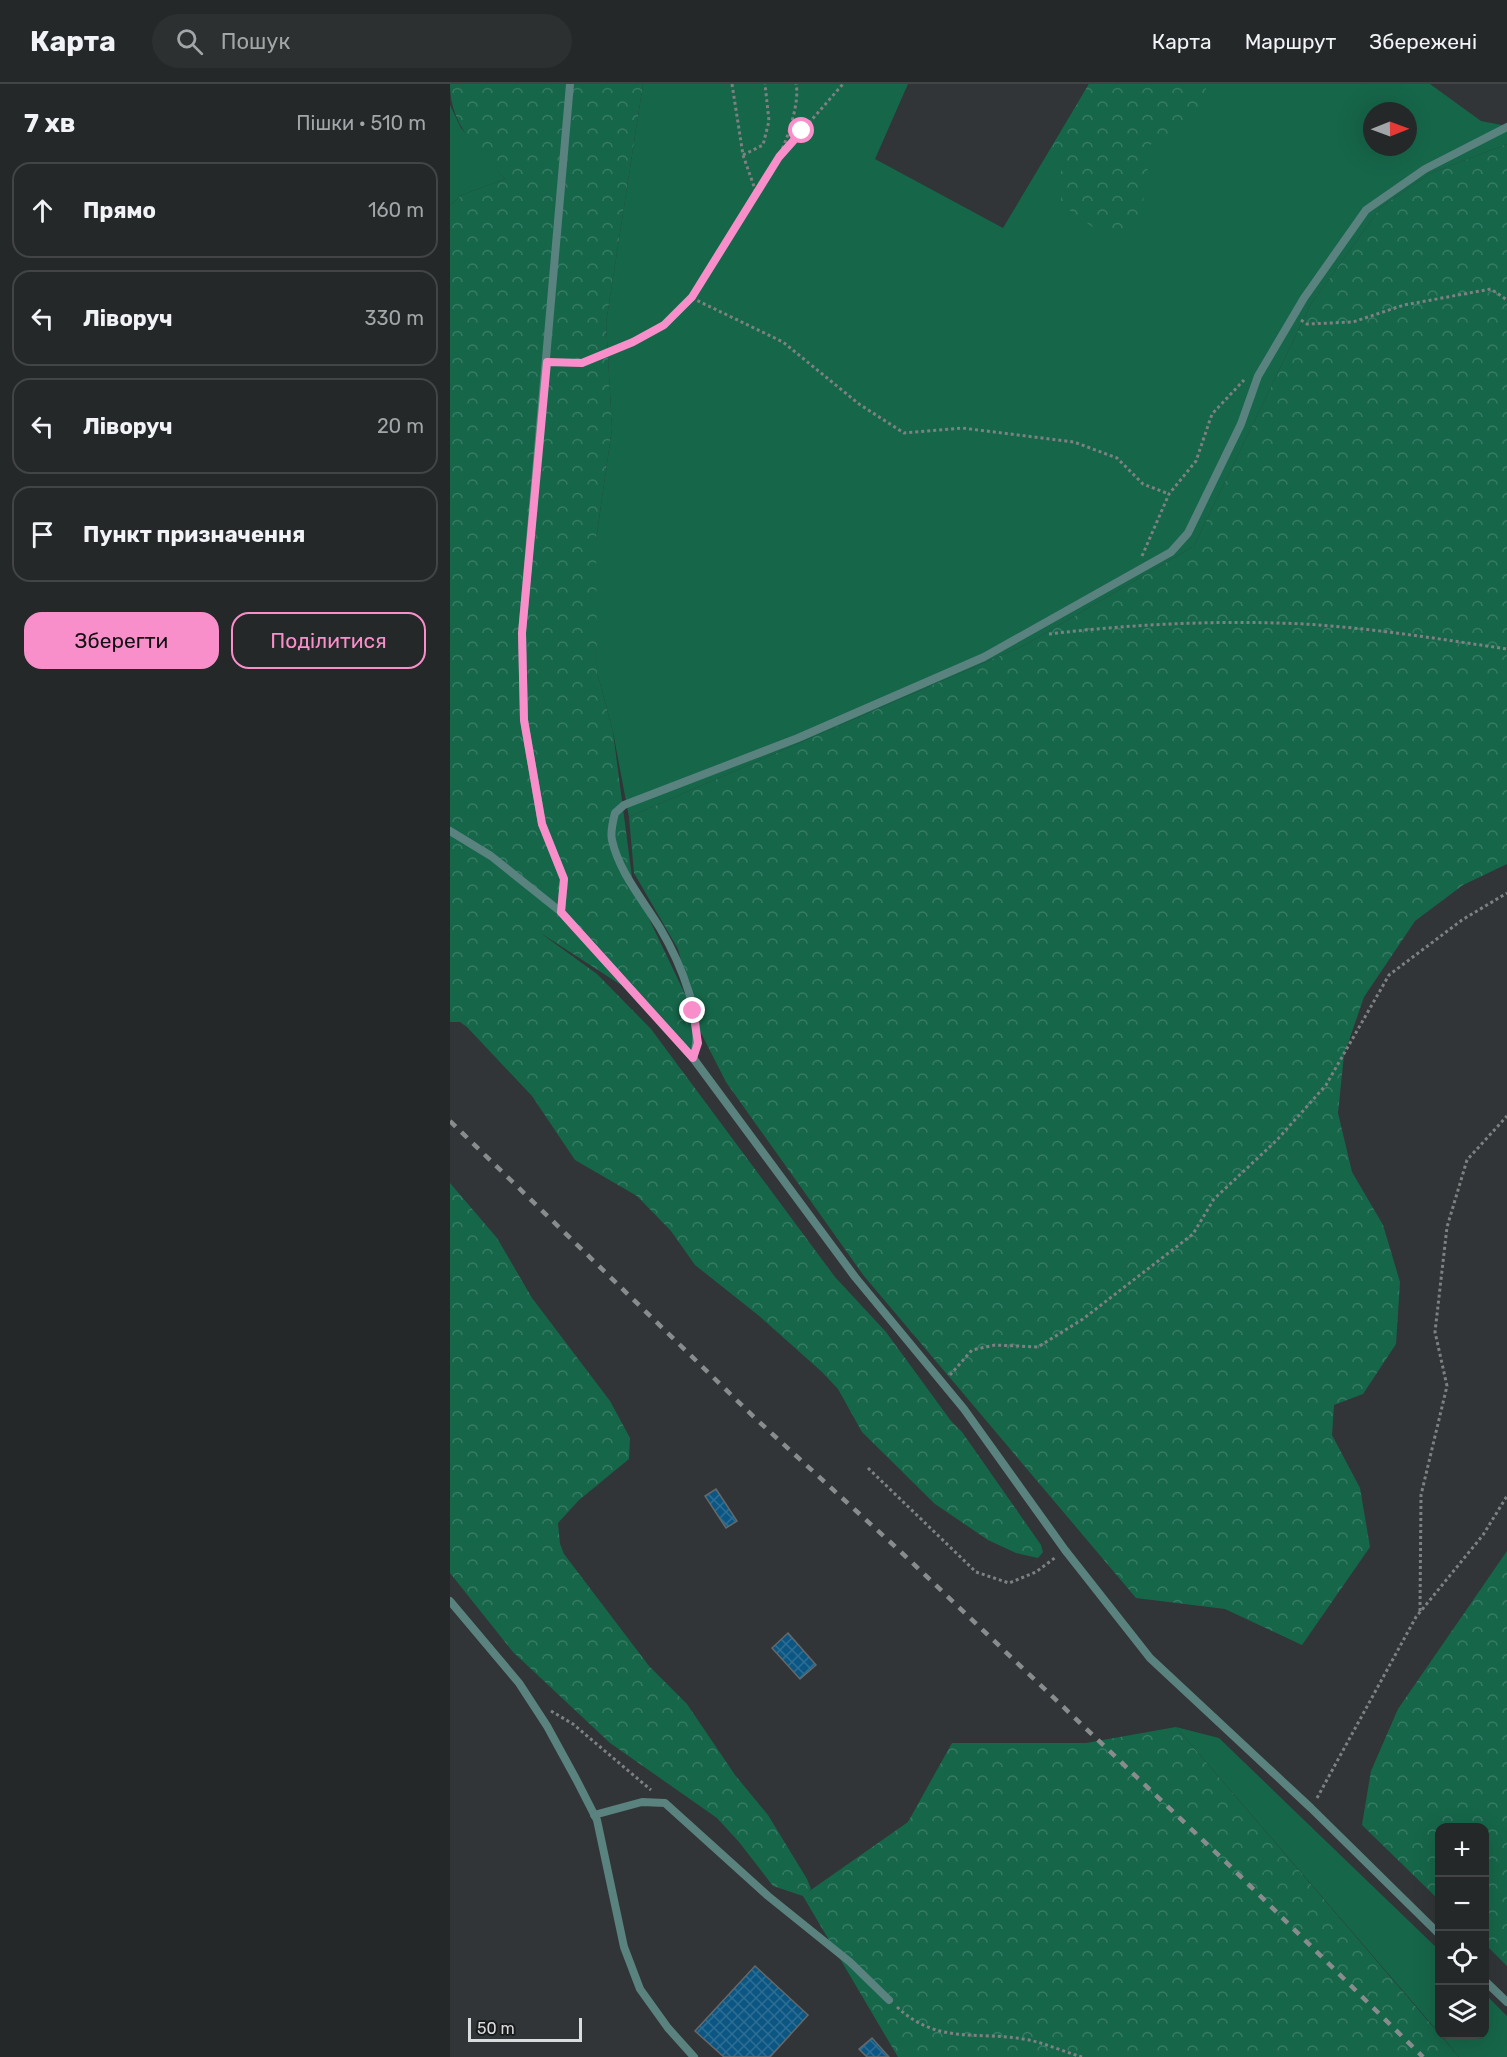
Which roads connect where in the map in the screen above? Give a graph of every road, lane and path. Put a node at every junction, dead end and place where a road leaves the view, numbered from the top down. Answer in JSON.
{"nodes":[{"id":1,"x":570,"y":84,"type":"edge"},
{"id":2,"x":732,"y":84,"type":"edge"},
{"id":3,"x":765,"y":84,"type":"edge"},
{"id":4,"x":796,"y":84,"type":"edge"},
{"id":5,"x":843,"y":84,"type":"edge"},
{"id":6,"x":1507,"y":127,"type":"edge"},
{"id":7,"x":743,"y":155,"type":"junction"},
{"id":8,"x":779,"y":157,"type":"junction"},
{"id":9,"x":758,"y":195,"type":"junction"},
{"id":10,"x":692,"y":297,"type":"junction"},
{"id":11,"x":1507,"y":300,"type":"edge"},
{"id":12,"x":1293,"y":315,"type":"junction"},
{"id":13,"x":547,"y":362,"type":"junction"},
{"id":14,"x":1244,"y":380,"type":"dead end"},
{"id":15,"x":1169,"y":494,"type":"junction"},
{"id":16,"x":1137,"y":571,"type":"junction"},
{"id":17,"x":1041,"y":635,"type":"dead end"},
{"id":18,"x":1507,"y":649,"type":"edge"},
{"id":19,"x":450,"y":831,"type":"edge"},
{"id":20,"x":1507,"y":893,"type":"edge"},
{"id":21,"x":561,"y":912,"type":"junction"},
{"id":22,"x":693,"y":1058,"type":"junction"},
{"id":23,"x":1507,"y":1116,"type":"edge"},
{"id":24,"x":943,"y":1384,"type":"junction"},
{"id":25,"x":868,"y":1468,"type":"dead end"},
{"id":26,"x":1507,"y":1496,"type":"edge"},
{"id":27,"x":1065,"y":1550,"type":"junction"},
{"id":28,"x":450,"y":1601,"type":"edge"},
{"id":29,"x":1420,"y":1611,"type":"junction"},
{"id":30,"x":546,"y":1708,"type":"dead end"},
{"id":31,"x":665,"y":1803,"type":"junction"},
{"id":32,"x":1311,"y":1808,"type":"junction"},
{"id":33,"x":594,"y":1815,"type":"junction"},
{"id":34,"x":1436,"y":1931,"type":"edge"},
{"id":35,"x":1489,"y":1984,"type":"edge"},
{"id":36,"x":889,"y":2000,"type":"joint"},
{"id":37,"x":1507,"y":2002,"type":"edge"},
{"id":38,"x":694,"y":2057,"type":"edge"},
{"id":39,"x":1082,"y":2057,"type":"edge"}],
"edges":[{"from":1,"to":13,"type":"lane"},
{"from":2,"to":7,"type":"path"},
{"from":3,"to":7,"type":"path"},
{"from":4,"to":8,"type":"path"},
{"from":5,"to":8,"type":"path"},
{"from":6,"to":12,"type":"lane"},
{"from":7,"to":9,"type":"path"},
{"from":8,"to":9,"type":"path"},
{"from":9,"to":10,"type":"path"},
{"from":10,"to":13,"type":"path"},
{"from":10,"to":15,"type":"path"},
{"from":11,"to":12,"type":"path"},
{"from":12,"to":16,"type":"lane"},
{"from":13,"to":21,"type":"lane"},
{"from":14,"to":15,"type":"path"},
{"from":15,"to":16,"type":"path"},
{"from":16,"to":22,"type":"lane"},
{"from":17,"to":18,"type":"path"},
{"from":19,"to":21,"type":"lane"},
{"from":20,"to":24,"type":"path"},
{"from":21,"to":22,"type":"lane"},
{"from":22,"to":24,"type":"lane"},
{"from":23,"to":29,"type":"path"},
{"from":24,"to":27,"type":"lane"},
{"from":25,"to":27,"type":"path"},
{"from":26,"to":29,"type":"path"},
{"from":27,"to":32,"type":"lane"},
{"from":28,"to":33,"type":"lane"},
{"from":29,"to":32,"type":"path"},
{"from":30,"to":31,"type":"path"},
{"from":31,"to":33,"type":"lane"},
{"from":31,"to":36,"type":"lane"},
{"from":32,"to":34,"type":"lane"},
{"from":33,"to":38,"type":"lane"},
{"from":35,"to":37,"type":"lane"},
{"from":36,"to":39,"type":"path"}]}
